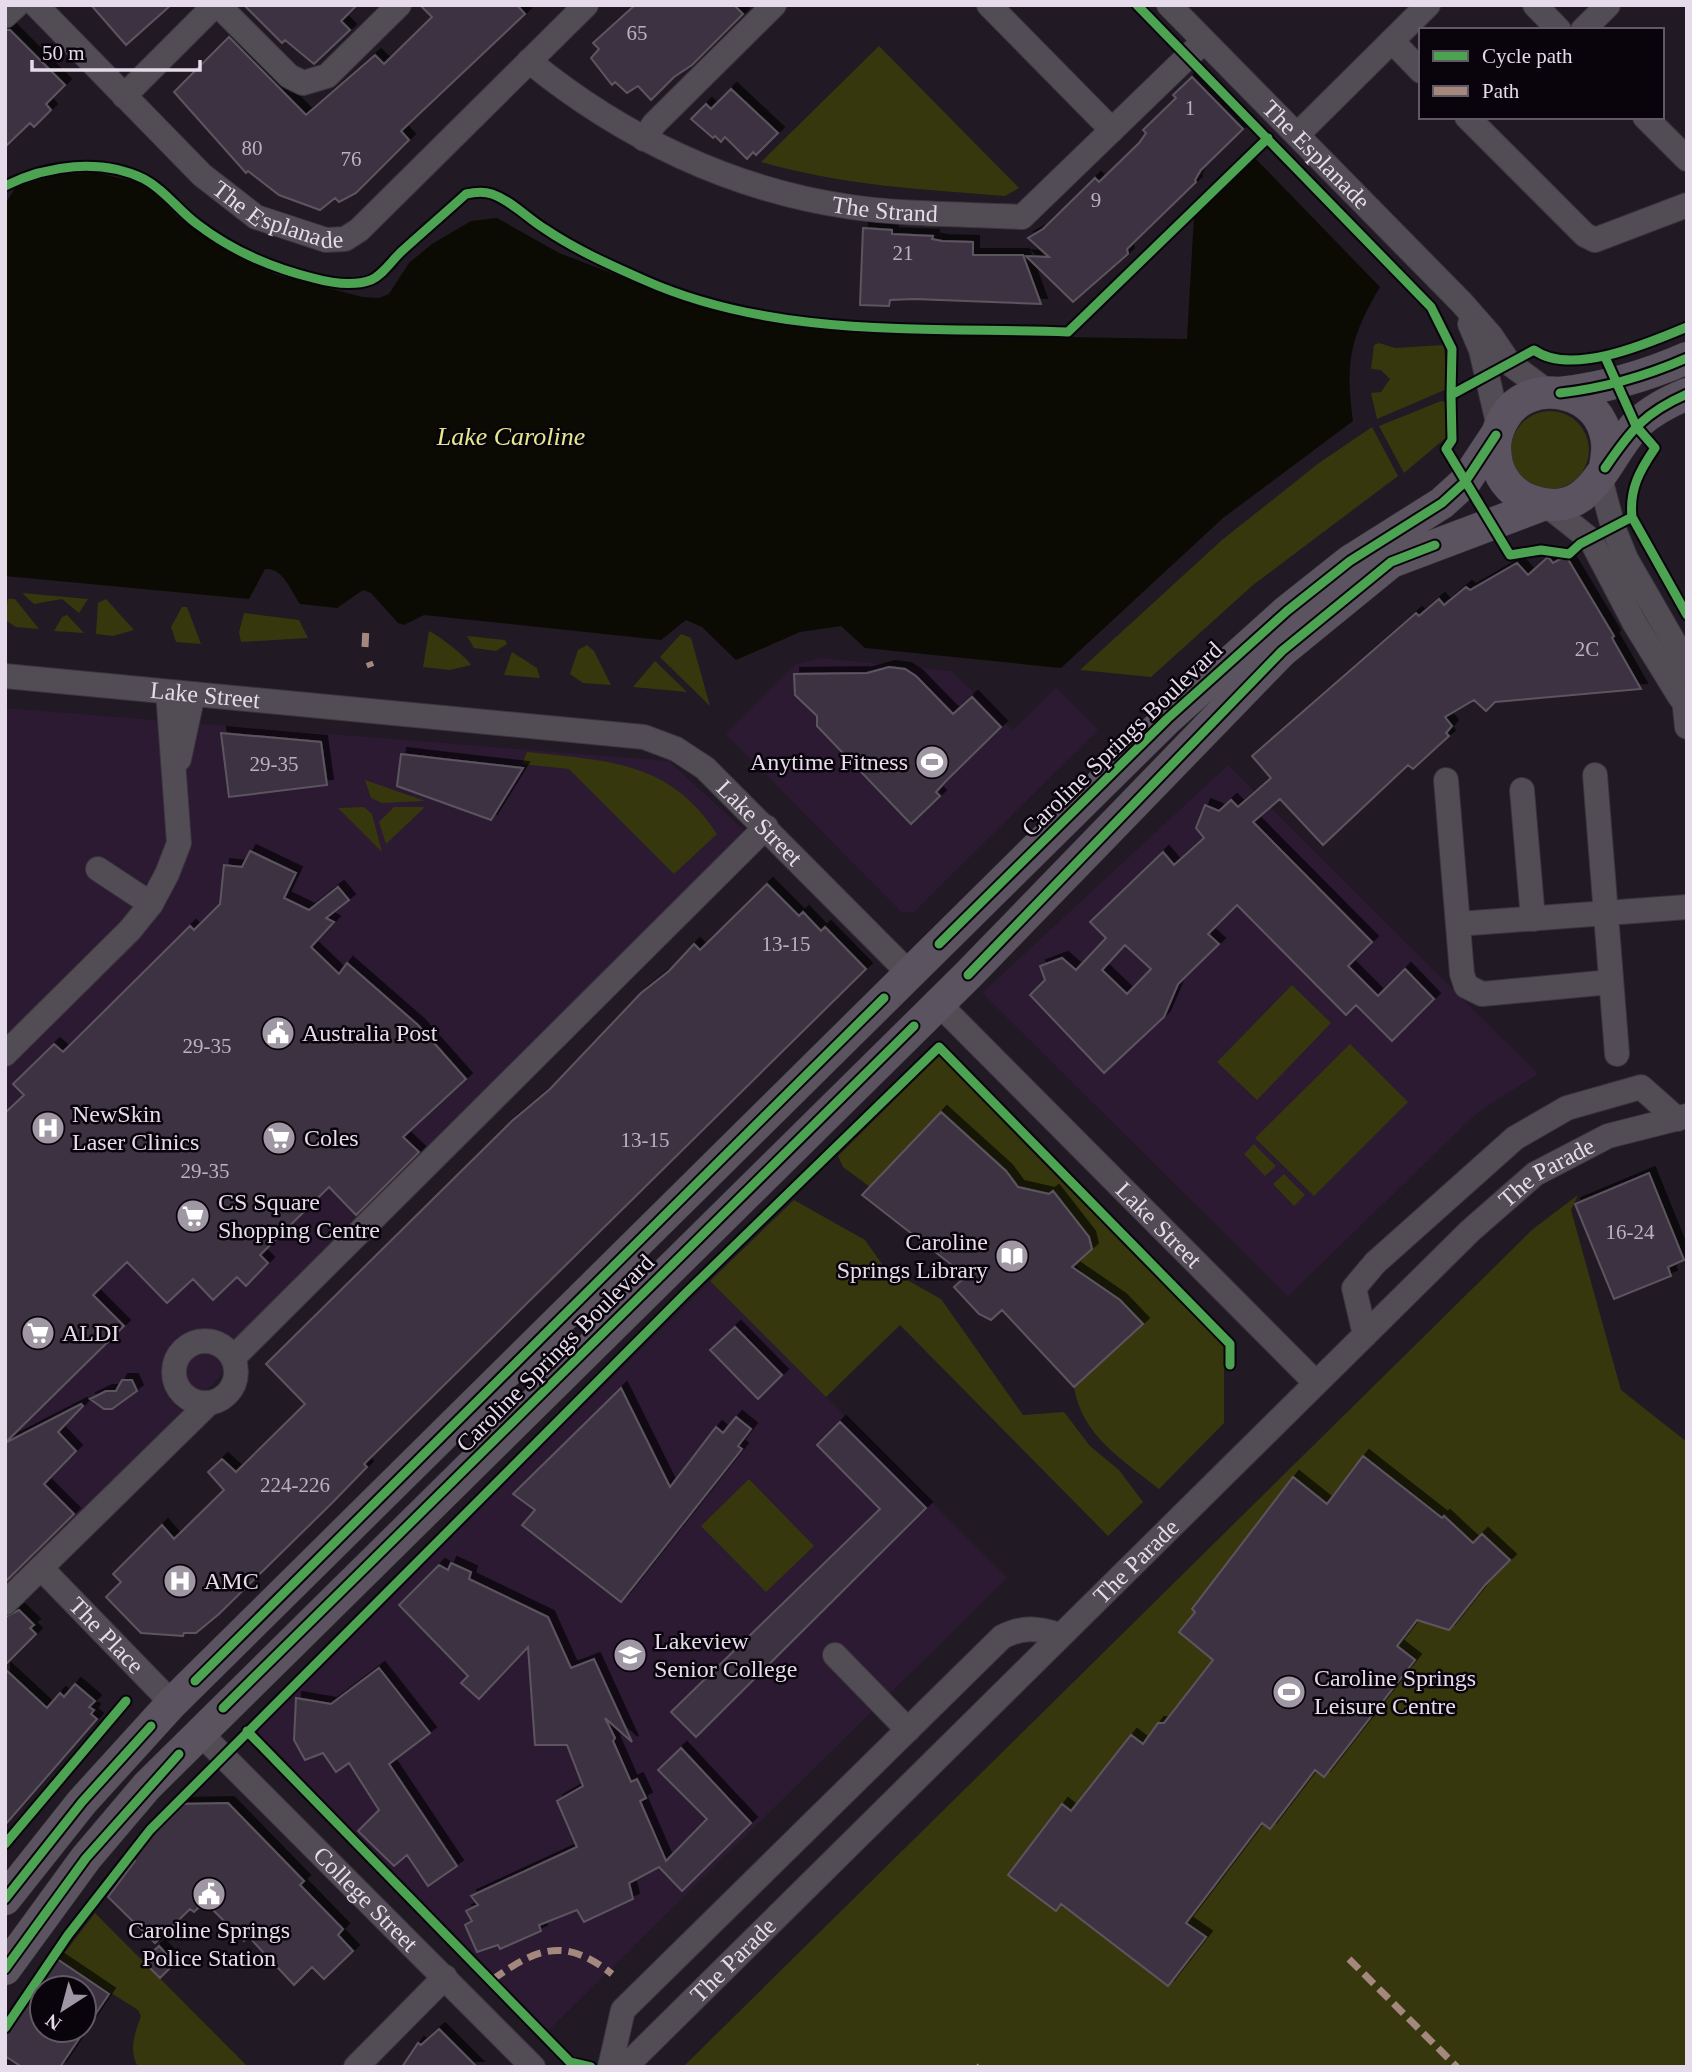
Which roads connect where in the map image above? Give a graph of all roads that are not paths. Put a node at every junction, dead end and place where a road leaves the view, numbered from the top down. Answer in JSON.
{"nodes":[{"id":1,"x":17,"y":5,"type":"edge"},
{"id":2,"x":36,"y":5,"type":"edge"},
{"id":3,"x":217,"y":5,"type":"edge"},
{"id":4,"x":399,"y":5,"type":"edge"},
{"id":5,"x":586,"y":5,"type":"edge"},
{"id":6,"x":774,"y":5,"type":"edge"},
{"id":7,"x":989,"y":5,"type":"edge"},
{"id":8,"x":1170,"y":5,"type":"edge"},
{"id":9,"x":1428,"y":5,"type":"edge"},
{"id":10,"x":1535,"y":5,"type":"edge"},
{"id":11,"x":1608,"y":5,"type":"edge"},
{"id":12,"x":5,"y":16,"type":"edge"},
{"id":13,"x":1557,"y":28,"type":"edge"},
{"id":14,"x":1585,"y":28,"type":"edge"},
{"id":15,"x":1204,"y":41,"type":"junction"},
{"id":16,"x":1392,"y":41,"type":"junction"},
{"id":17,"x":529,"y":61,"type":"junction"},
{"id":18,"x":1419,"y":69,"type":"edge"},
{"id":19,"x":124,"y":96,"type":"junction"},
{"id":20,"x":1469,"y":119,"type":"edge"},
{"id":21,"x":1647,"y":119,"type":"edge"},
{"id":22,"x":1112,"y":130,"type":"junction"},
{"id":23,"x":1298,"y":134,"type":"junction"},
{"id":24,"x":644,"y":139,"type":"junction"},
{"id":25,"x":1687,"y":159,"type":"edge"},
{"id":26,"x":1687,"y":205,"type":"edge"},
{"id":27,"x":1462,"y":303,"type":"junction"},
{"id":28,"x":1687,"y":358,"type":"edge"},
{"id":29,"x":1554,"y":392,"type":"junction"},
{"id":30,"x":1687,"y":394,"type":"edge"},
{"id":31,"x":1497,"y":431,"type":"junction"},
{"id":32,"x":1602,"y":473,"type":"junction"},
{"id":33,"x":1545,"y":505,"type":"junction"},
{"id":34,"x":1675,"y":653,"type":"edge"},
{"id":35,"x":5,"y":676,"type":"edge"},
{"id":36,"x":181,"y":693,"type":"junction"},
{"id":37,"x":1685,"y":716,"type":"edge"},
{"id":38,"x":1595,"y":775,"type":"dead end"},
{"id":39,"x":1446,"y":780,"type":"dead end"},
{"id":40,"x":1522,"y":790,"type":"dead end"},
{"id":41,"x":765,"y":827,"type":"junction"},
{"id":42,"x":98,"y":869,"type":"dead end"},
{"id":43,"x":151,"y":904,"type":"junction"},
{"id":44,"x":1687,"y":906,"type":"edge"},
{"id":45,"x":1605,"y":913,"type":"junction"},
{"id":46,"x":1533,"y":919,"type":"junction"},
{"id":47,"x":1458,"y":924,"type":"junction"},
{"id":48,"x":909,"y":973,"type":"junction"},
{"id":49,"x":1611,"y":982,"type":"junction"},
{"id":50,"x":938,"y":1003,"type":"junction"},
{"id":51,"x":1617,"y":1054,"type":"dead end"},
{"id":52,"x":5,"y":1055,"type":"edge"},
{"id":53,"x":1682,"y":1118,"type":"edge"},
{"id":54,"x":1365,"y":1335,"type":"junction"},
{"id":55,"x":233,"y":1358,"type":"junction"},
{"id":56,"x":1315,"y":1382,"type":"junction"},
{"id":57,"x":209,"y":1403,"type":"junction"},
{"id":58,"x":41,"y":1568,"type":"junction"},
{"id":59,"x":5,"y":1603,"type":"edge"},
{"id":60,"x":1060,"y":1635,"type":"junction"},
{"id":61,"x":835,"y":1655,"type":"dead end"},
{"id":62,"x":172,"y":1703,"type":"junction"},
{"id":63,"x":908,"y":1730,"type":"junction"},
{"id":64,"x":199,"y":1732,"type":"junction"},
{"id":65,"x":5,"y":1899,"type":"edge"},
{"id":66,"x":5,"y":1969,"type":"edge"},
{"id":67,"x":445,"y":1977,"type":"junction"},
{"id":68,"x":356,"y":2067,"type":"edge"},
{"id":69,"x":533,"y":2067,"type":"edge"},
{"id":70,"x":610,"y":2067,"type":"edge"},
{"id":71,"x":625,"y":2067,"type":"edge"}],
"edges":[{"from":1,"to":12,"type":"street"},
{"from":2,"to":19,"type":"street","name":"The Esplanade"},
{"from":3,"to":4,"type":"street"},
{"from":3,"to":19,"type":"street"},
{"from":5,"to":17,"type":"street","name":"The Esplanade"},
{"from":6,"to":24,"type":"street"},
{"from":7,"to":22,"type":"street"},
{"from":8,"to":15,"type":"street","name":"The Esplanade"},
{"from":9,"to":16,"type":"street"},
{"from":10,"to":13,"type":"street"},
{"from":11,"to":14,"type":"street"},
{"from":15,"to":22,"type":"street","name":"The Strand"},
{"from":15,"to":23,"type":"street","name":"The Esplanade"},
{"from":16,"to":18,"type":"street"},
{"from":16,"to":23,"type":"street"},
{"from":17,"to":19,"type":"street","name":"The Esplanade"},
{"from":17,"to":24,"type":"street","name":"The Strand"},
{"from":20,"to":26,"type":"street"},
{"from":21,"to":25,"type":"street"},
{"from":22,"to":24,"type":"street","name":"The Strand"},
{"from":23,"to":27,"type":"street","name":"The Esplanade"},
{"from":27,"to":29,"type":"street","name":"The Esplanade"},
{"from":27,"to":31,"type":"street","name":"The Esplanade"},
{"from":28,"to":29,"type":"main road"},
{"from":29,"to":31,"type":"main road"},
{"from":29,"to":32,"type":"main road"},
{"from":30,"to":32,"type":"main road"},
{"from":31,"to":33,"type":"main road"},
{"from":31,"to":48,"type":"main road","name":"Caroline Springs Boulevard"},
{"from":32,"to":33,"type":"main road"},
{"from":32,"to":34,"type":"street"},
{"from":33,"to":34,"type":"street"},
{"from":33,"to":50,"type":"main road","name":"Caroline Springs Boulevard"},
{"from":34,"to":37,"type":"street"},
{"from":35,"to":36,"type":"street","name":"Lake Street"},
{"from":36,"to":41,"type":"street","name":"Lake Street"},
{"from":36,"to":43,"type":"street"},
{"from":38,"to":45,"type":"street"},
{"from":39,"to":47,"type":"street"},
{"from":40,"to":46,"type":"street"},
{"from":41,"to":48,"type":"street","name":"Lake Street"},
{"from":41,"to":55,"type":"street"},
{"from":42,"to":43,"type":"street"},
{"from":43,"to":52,"type":"street"},
{"from":44,"to":45,"type":"street"},
{"from":45,"to":46,"type":"street"},
{"from":45,"to":49,"type":"street"},
{"from":46,"to":47,"type":"street"},
{"from":47,"to":49,"type":"street"},
{"from":48,"to":50,"type":"main road","name":"Lake Street"},
{"from":48,"to":62,"type":"main road","name":"Caroline Springs Boulevard"},
{"from":49,"to":51,"type":"street"},
{"from":50,"to":56,"type":"street","name":"Lake Street"},
{"from":50,"to":64,"type":"main road","name":"Caroline Springs Boulevard"},
{"from":53,"to":54,"type":"street","name":"The Parade"},
{"from":53,"to":54,"type":"street"},
{"from":54,"to":56,"type":"street","name":"The Parade"},
{"from":55,"to":57,"type":"street"},
{"from":55,"to":57,"type":"street"},
{"from":56,"to":60,"type":"street","name":"The Parade"},
{"from":57,"to":58,"type":"street"},
{"from":58,"to":59,"type":"street"},
{"from":58,"to":62,"type":"street","name":"The Place"},
{"from":60,"to":63,"type":"street"},
{"from":60,"to":71,"type":"street","name":"The Parade"},
{"from":61,"to":63,"type":"street"},
{"from":62,"to":64,"type":"main road"},
{"from":62,"to":65,"type":"main road","name":"Caroline Springs Boulevard"},
{"from":63,"to":70,"type":"street"},
{"from":64,"to":66,"type":"main road","name":"Caroline Springs Boulevard"},
{"from":64,"to":67,"type":"street","name":"College Street"},
{"from":67,"to":68,"type":"street"},
{"from":67,"to":69,"type":"street","name":"College Street"}]}
